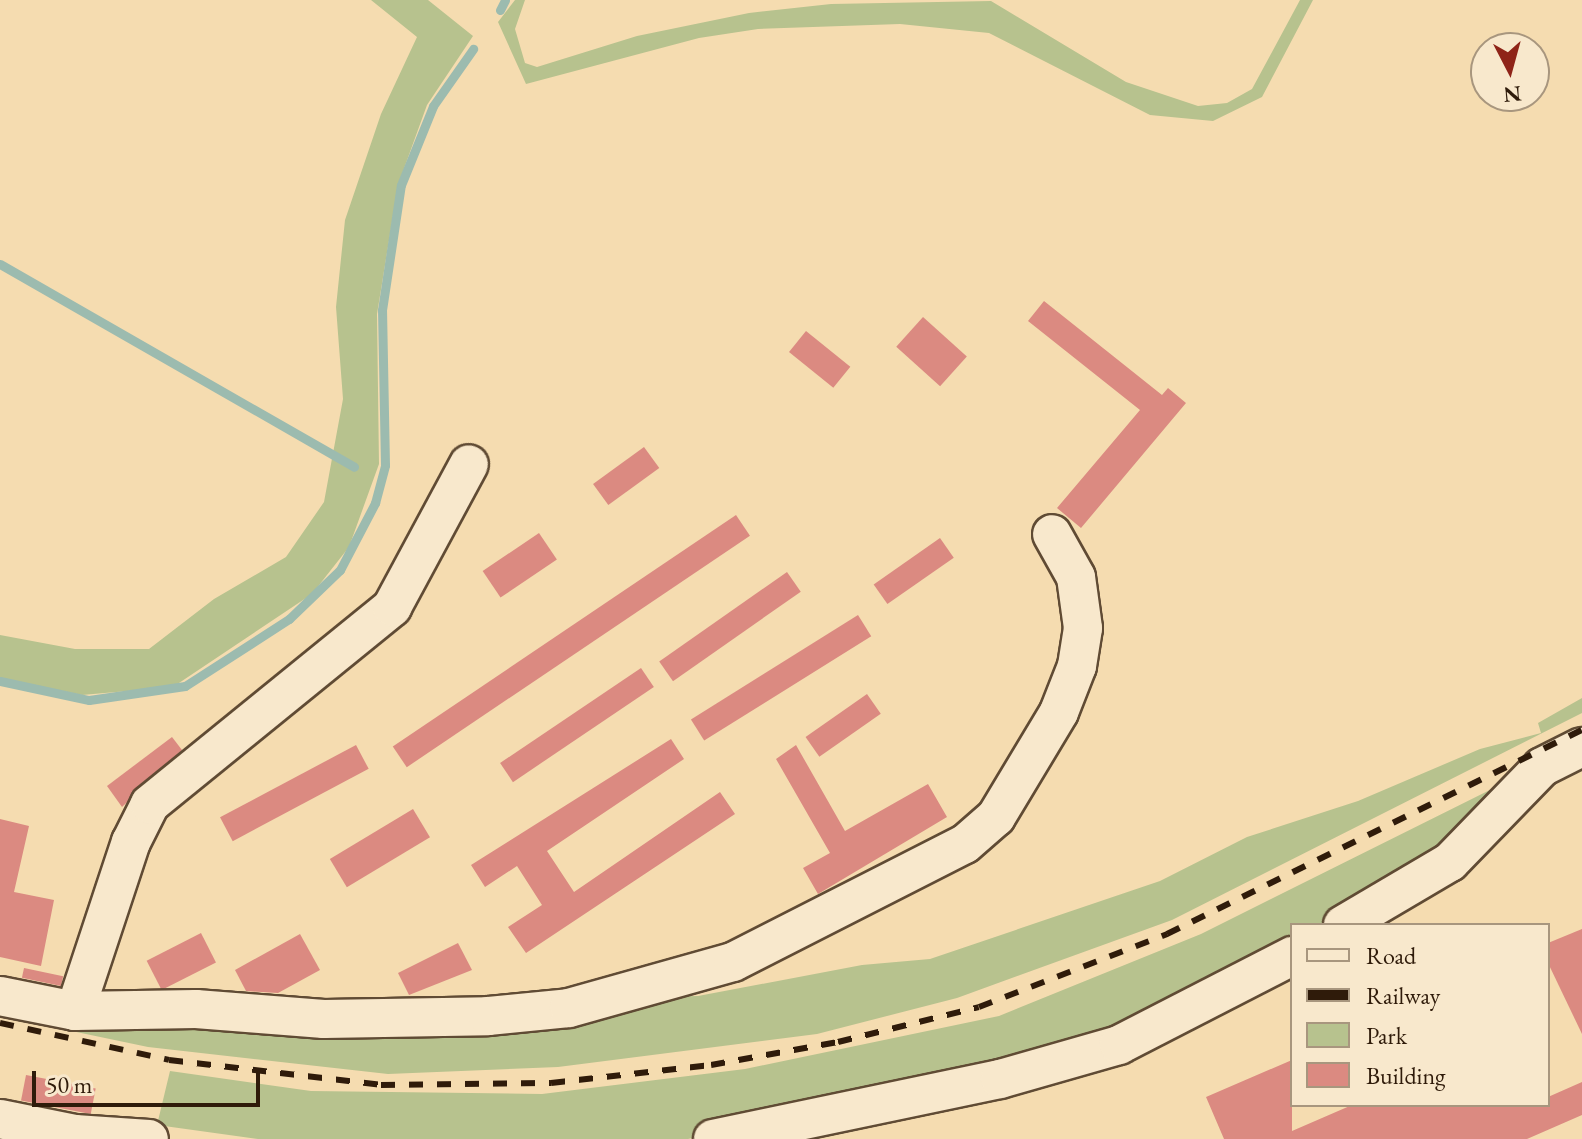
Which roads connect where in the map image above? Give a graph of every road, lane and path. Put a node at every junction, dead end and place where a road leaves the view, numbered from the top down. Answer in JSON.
{"nodes":[{"id":1,"x":469,"y":464,"type":"dead end"},
{"id":2,"x":1052,"y":534,"type":"dead end"},
{"id":3,"x":1582,"y":747,"type":"edge"},
{"id":4,"x":1346,"y":923,"type":"edge"},
{"id":5,"x":1290,"y":957,"type":"edge"},
{"id":6,"x":0,"y":996,"type":"edge"},
{"id":7,"x":75,"y":1011,"type":"junction"},
{"id":8,"x":0,"y":1119,"type":"edge"},
{"id":9,"x":75,"y":1137,"type":"edge"},
{"id":10,"x":149,"y":1139,"type":"edge"},
{"id":11,"x":713,"y":1139,"type":"edge"}],
"edges":[{"from":1,"to":7,"type":"street"},
{"from":2,"to":7,"type":"street"},
{"from":3,"to":4,"type":"street"},
{"from":5,"to":11,"type":"street"},
{"from":6,"to":7,"type":"street"},
{"from":8,"to":9,"type":"street"},
{"from":9,"to":10,"type":"street"}]}
